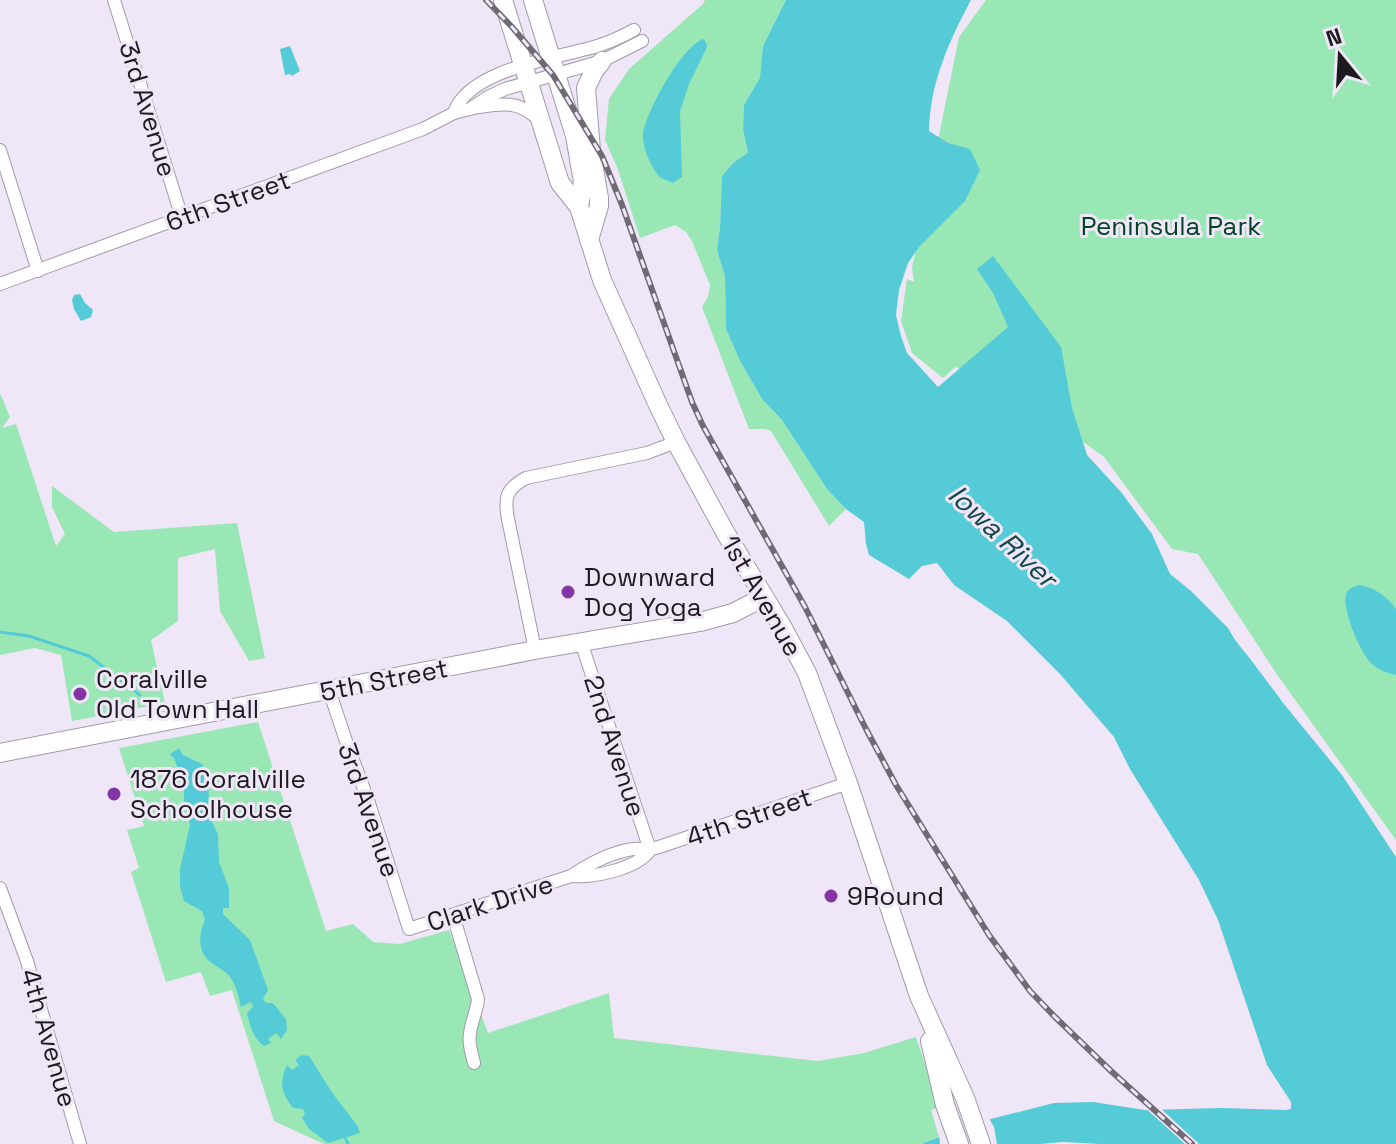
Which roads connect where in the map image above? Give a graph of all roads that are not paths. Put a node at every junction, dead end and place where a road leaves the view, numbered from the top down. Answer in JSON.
{"nodes":[{"id":1,"x":114,"y":0,"type":"edge"},
{"id":2,"x":503,"y":0,"type":"edge"},
{"id":3,"x":520,"y":0,"type":"edge"},
{"id":4,"x":533,"y":0,"type":"edge"},
{"id":5,"x":602,"y":61,"type":"junction"},
{"id":6,"x":540,"y":70,"type":"junction"},
{"id":7,"x":470,"y":109,"type":"junction"},
{"id":8,"x":454,"y":113,"type":"junction"},
{"id":9,"x":542,"y":123,"type":"junction"},
{"id":10,"x":0,"y":150,"type":"edge"},
{"id":11,"x":580,"y":200,"type":"junction"},
{"id":12,"x":182,"y":218,"type":"junction"},
{"id":13,"x":589,"y":240,"type":"junction"},
{"id":14,"x":38,"y":271,"type":"junction"},
{"id":15,"x":0,"y":284,"type":"edge"},
{"id":16,"x":676,"y":442,"type":"junction"},
{"id":17,"x":764,"y":597,"type":"junction"},
{"id":18,"x":581,"y":642,"type":"junction"},
{"id":19,"x":535,"y":650,"type":"junction"},
{"id":20,"x":329,"y":690,"type":"junction"},
{"id":21,"x":0,"y":753,"type":"edge"},
{"id":22,"x":848,"y":783,"type":"junction"},
{"id":23,"x":650,"y":850,"type":"junction"},
{"id":24,"x":0,"y":888,"type":"edge"},
{"id":25,"x":453,"y":915,"type":"junction"},
{"id":26,"x":409,"y":929,"type":"joint"},
{"id":27,"x":919,"y":996,"type":"junction"},
{"id":28,"x":474,"y":1063,"type":"dead end"},
{"id":29,"x":80,"y":1144,"type":"edge"},
{"id":30,"x":959,"y":1144,"type":"edge"},
{"id":31,"x":981,"y":1144,"type":"edge"}],
"edges":[{"from":1,"to":12,"type":"street","name":"3rd Avenue"},
{"from":2,"to":6,"type":"main road","name":"1st Avenue"},
{"from":3,"to":6,"type":"main road"},
{"from":4,"to":6,"type":"main road","name":"1st Avenue"},
{"from":5,"to":6,"type":"street"},
{"from":5,"to":6,"type":"street"},
{"from":5,"to":13,"type":"main road"},
{"from":6,"to":7,"type":"street","name":"6th Street"},
{"from":6,"to":8,"type":"street","name":"6th Street"},
{"from":6,"to":9,"type":"main road","name":"1st Avenue"},
{"from":6,"to":11,"type":"main road","name":"1st Avenue"},
{"from":7,"to":8,"type":"street","name":"6th Street"},
{"from":7,"to":9,"type":"street"},
{"from":8,"to":12,"type":"street","name":"6th Street"},
{"from":9,"to":11,"type":"main road","name":"1st Avenue"},
{"from":10,"to":14,"type":"street"},
{"from":11,"to":13,"type":"main road","name":"1st Avenue"},
{"from":12,"to":14,"type":"street","name":"6th Street"},
{"from":13,"to":16,"type":"main road","name":"1st Avenue"},
{"from":14,"to":15,"type":"street","name":"6th Street"},
{"from":16,"to":17,"type":"main road","name":"1st Avenue"},
{"from":16,"to":19,"type":"street"},
{"from":17,"to":18,"type":"main road","name":"5th Street"},
{"from":17,"to":22,"type":"main road","name":"1st Avenue"},
{"from":18,"to":19,"type":"main road","name":"5th Street"},
{"from":18,"to":23,"type":"street","name":"2nd Avenue"},
{"from":19,"to":20,"type":"main road","name":"5th Street"},
{"from":20,"to":21,"type":"main road","name":"5th Street"},
{"from":20,"to":26,"type":"street","name":"3rd Avenue"},
{"from":22,"to":23,"type":"street","name":"4th Street"},
{"from":22,"to":27,"type":"main road","name":"1st Avenue"},
{"from":23,"to":25,"type":"street","name":"Clark Drive"},
{"from":24,"to":29,"type":"street","name":"4th Avenue"},
{"from":25,"to":26,"type":"street","name":"Clark Drive"},
{"from":25,"to":28,"type":"street"},
{"from":27,"to":30,"type":"main road","name":"1st Avenue"},
{"from":27,"to":31,"type":"main road","name":"1st Avenue"}]}
